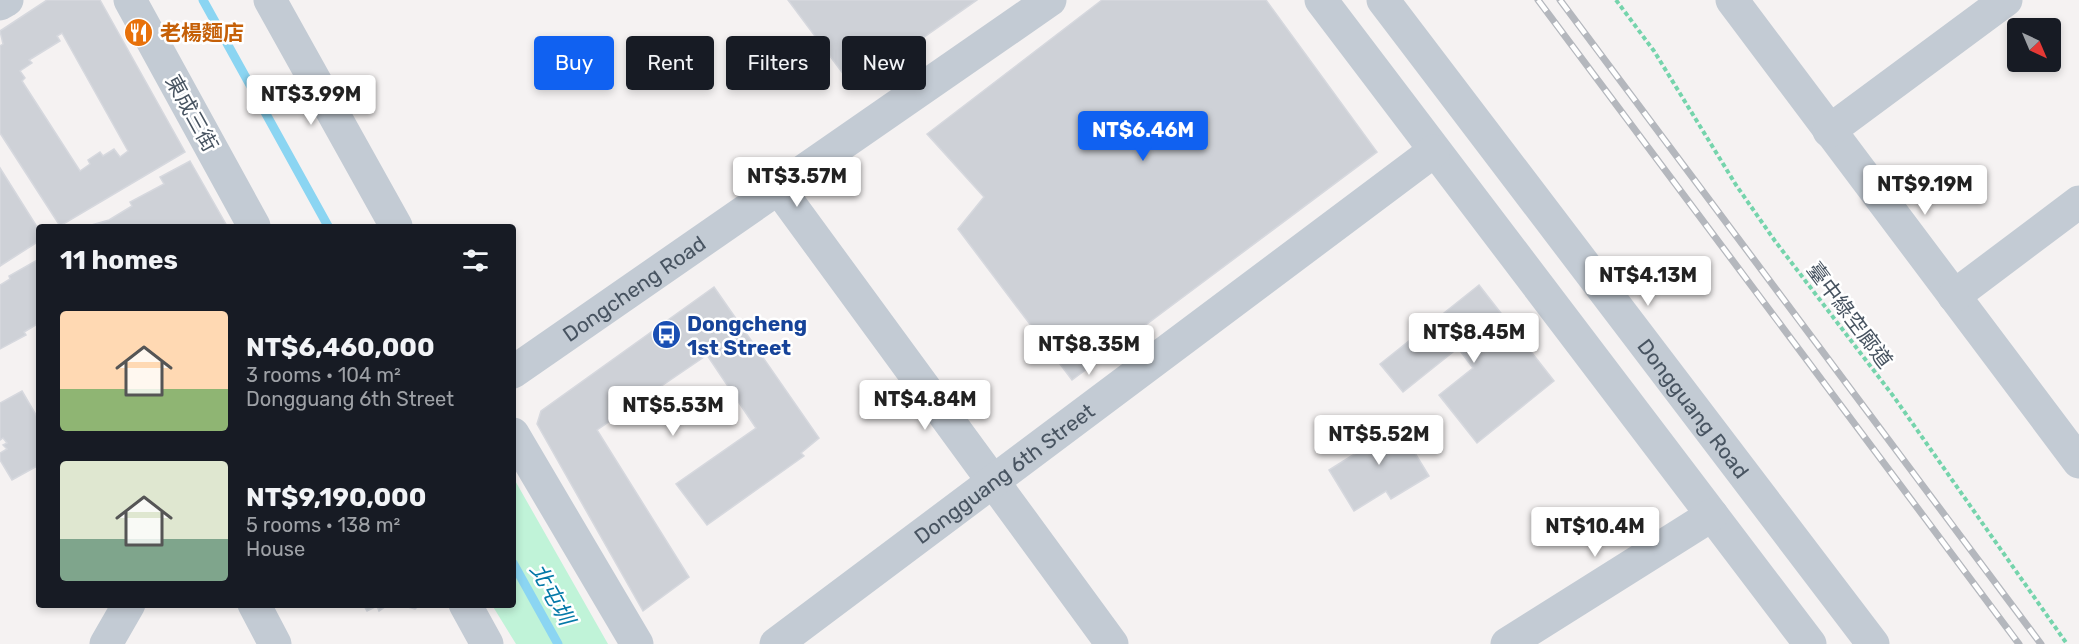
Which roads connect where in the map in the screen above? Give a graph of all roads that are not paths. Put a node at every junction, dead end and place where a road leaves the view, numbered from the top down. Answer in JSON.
{"nodes":[{"id":1,"x":7,"y":0,"type":"edge"},
{"id":2,"x":130,"y":0,"type":"edge"},
{"id":3,"x":270,"y":0,"type":"edge"},
{"id":4,"x":1050,"y":0,"type":"edge"},
{"id":5,"x":1321,"y":0,"type":"edge"},
{"id":6,"x":1383,"y":0,"type":"edge"},
{"id":7,"x":1732,"y":0,"type":"edge"},
{"id":8,"x":2006,"y":0,"type":"edge"},
{"id":9,"x":0,"y":4,"type":"edge"},
{"id":10,"x":1829,"y":131,"type":"junction"},
{"id":11,"x":1434,"y":151,"type":"junction"},
{"id":12,"x":779,"y":189,"type":"junction"},
{"id":13,"x":2079,"y":202,"type":"edge"},
{"id":14,"x":253,"y":224,"type":"edge"},
{"id":15,"x":395,"y":224,"type":"edge"},
{"id":16,"x":1954,"y":296,"type":"junction"},
{"id":17,"x":516,"y":370,"type":"edge"},
{"id":18,"x":516,"y":439,"type":"edge"},
{"id":19,"x":2079,"y":462,"type":"edge"},
{"id":20,"x":993,"y":480,"type":"junction"},
{"id":21,"x":1712,"y":515,"type":"junction"},
{"id":22,"x":127,"y":608,"type":"edge"},
{"id":23,"x":256,"y":608,"type":"edge"},
{"id":24,"x":467,"y":608,"type":"edge"},
{"id":25,"x":106,"y":644,"type":"edge"},
{"id":26,"x":275,"y":644,"type":"edge"},
{"id":27,"x":487,"y":644,"type":"edge"},
{"id":28,"x":637,"y":644,"type":"edge"},
{"id":29,"x":776,"y":644,"type":"edge"},
{"id":30,"x":1112,"y":644,"type":"edge"},
{"id":31,"x":1507,"y":644,"type":"edge"},
{"id":32,"x":1810,"y":644,"type":"edge"},
{"id":33,"x":1873,"y":644,"type":"edge"}],
"edges":[{"from":1,"to":9,"type":"street"},
{"from":2,"to":14,"type":"street","name":"東成三街"},
{"from":3,"to":15,"type":"street"},
{"from":4,"to":12,"type":"street","name":"Dongcheng Road"},
{"from":5,"to":11,"type":"street"},
{"from":6,"to":33,"type":"street","name":"Dongguang Road"},
{"from":7,"to":10,"type":"street"},
{"from":8,"to":10,"type":"street"},
{"from":10,"to":16,"type":"street"},
{"from":11,"to":20,"type":"street","name":"Dongguang 6th Street"},
{"from":11,"to":21,"type":"street"},
{"from":12,"to":17,"type":"street","name":"Dongcheng Road"},
{"from":12,"to":20,"type":"street"},
{"from":13,"to":16,"type":"street"},
{"from":16,"to":19,"type":"street"},
{"from":18,"to":28,"type":"street"},
{"from":20,"to":29,"type":"street","name":"Dongguang 6th Street"},
{"from":20,"to":30,"type":"street"},
{"from":21,"to":31,"type":"street"},
{"from":21,"to":32,"type":"street"},
{"from":22,"to":25,"type":"street"},
{"from":23,"to":26,"type":"street"},
{"from":24,"to":27,"type":"street"}]}
